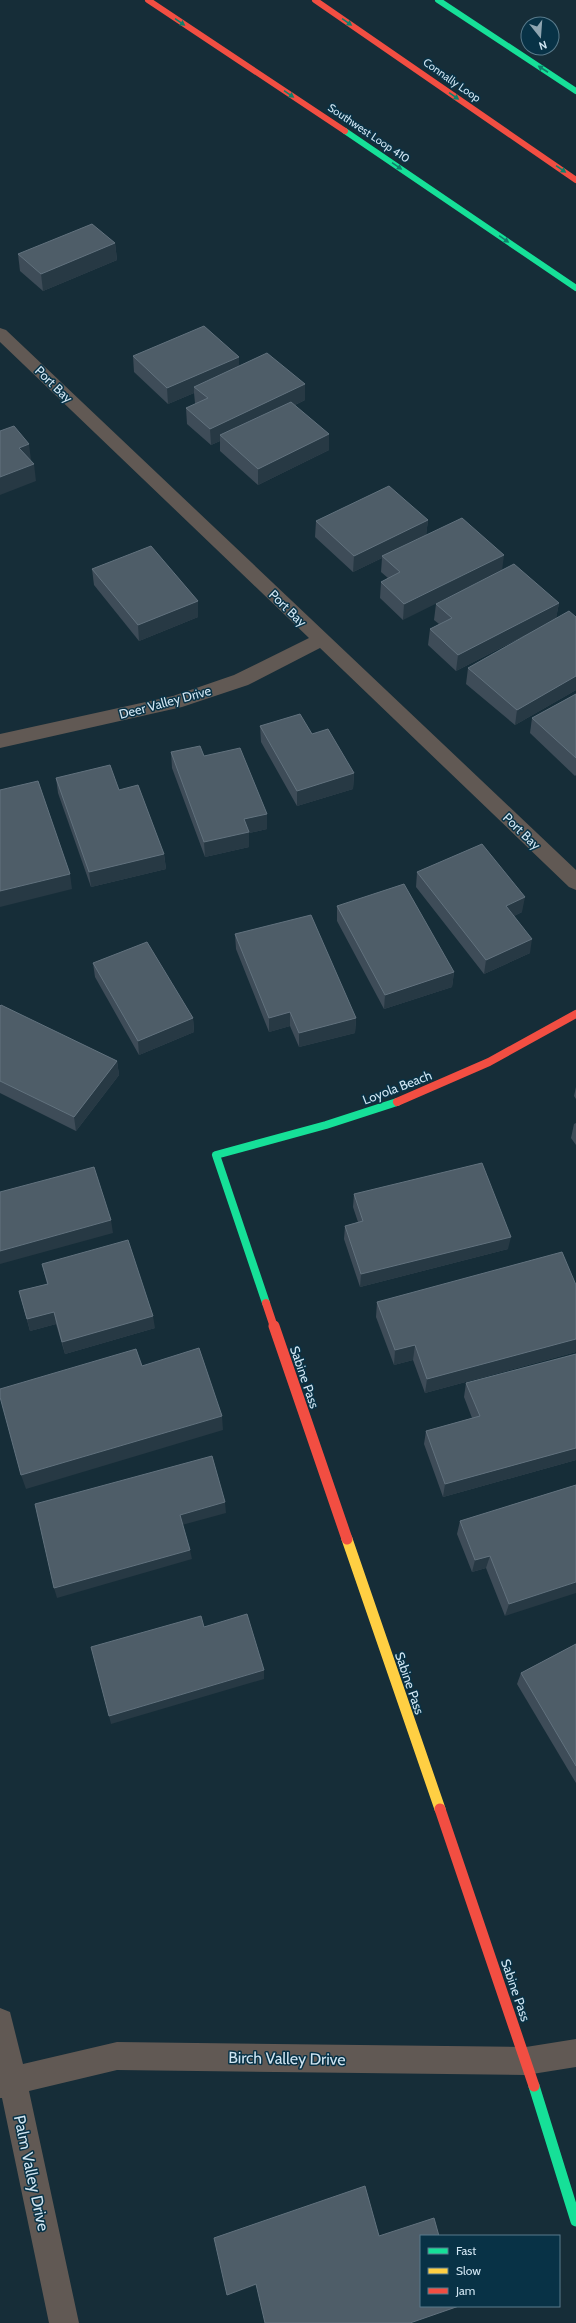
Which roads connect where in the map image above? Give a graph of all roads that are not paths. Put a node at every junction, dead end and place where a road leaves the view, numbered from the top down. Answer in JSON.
{"nodes":[{"id":1,"x":148,"y":0,"type":"edge"},
{"id":2,"x":315,"y":0,"type":"edge"},
{"id":3,"x":438,"y":0,"type":"edge"},
{"id":4,"x":576,"y":91,"type":"edge"},
{"id":5,"x":576,"y":180,"type":"edge"},
{"id":6,"x":576,"y":288,"type":"edge"},
{"id":7,"x":0,"y":333,"type":"edge"},
{"id":8,"x":321,"y":640,"type":"junction"},
{"id":9,"x":0,"y":741,"type":"edge"},
{"id":10,"x":576,"y":882,"type":"edge"},
{"id":11,"x":576,"y":1014,"type":"edge"},
{"id":12,"x":216,"y":1155,"type":"joint"},
{"id":13,"x":0,"y":2022,"type":"edge"},
{"id":14,"x":576,"y":2053,"type":"edge"},
{"id":15,"x":526,"y":2061,"type":"junction"},
{"id":16,"x":6,"y":2082,"type":"edge"},
{"id":17,"x":576,"y":2221,"type":"edge"},
{"id":18,"x":64,"y":2323,"type":"edge"}],
"edges":[{"from":1,"to":6,"type":"main road","name":"Southwest Loop 410","one_way":true},
{"from":2,"to":5,"type":"main road","name":"Connally Loop","one_way":true},
{"from":4,"to":3,"type":"main road","one_way":true},
{"from":7,"to":8,"type":"street","name":"Port Bay"},
{"from":8,"to":9,"type":"street","name":"Deer Valley Drive"},
{"from":8,"to":10,"type":"street","name":"Port Bay"},
{"from":11,"to":12,"type":"main road","name":"Loyola Beach"},
{"from":12,"to":15,"type":"main road","name":"Sabine Pass"},
{"from":13,"to":16,"type":"street","name":"Palm Valley Drive"},
{"from":14,"to":15,"type":"street","name":"Birch Valley Drive"},
{"from":15,"to":16,"type":"street","name":"Birch Valley Drive"},
{"from":15,"to":17,"type":"main road","name":"Sabine Pass"},
{"from":16,"to":18,"type":"street","name":"Palm Valley Drive"}]}
